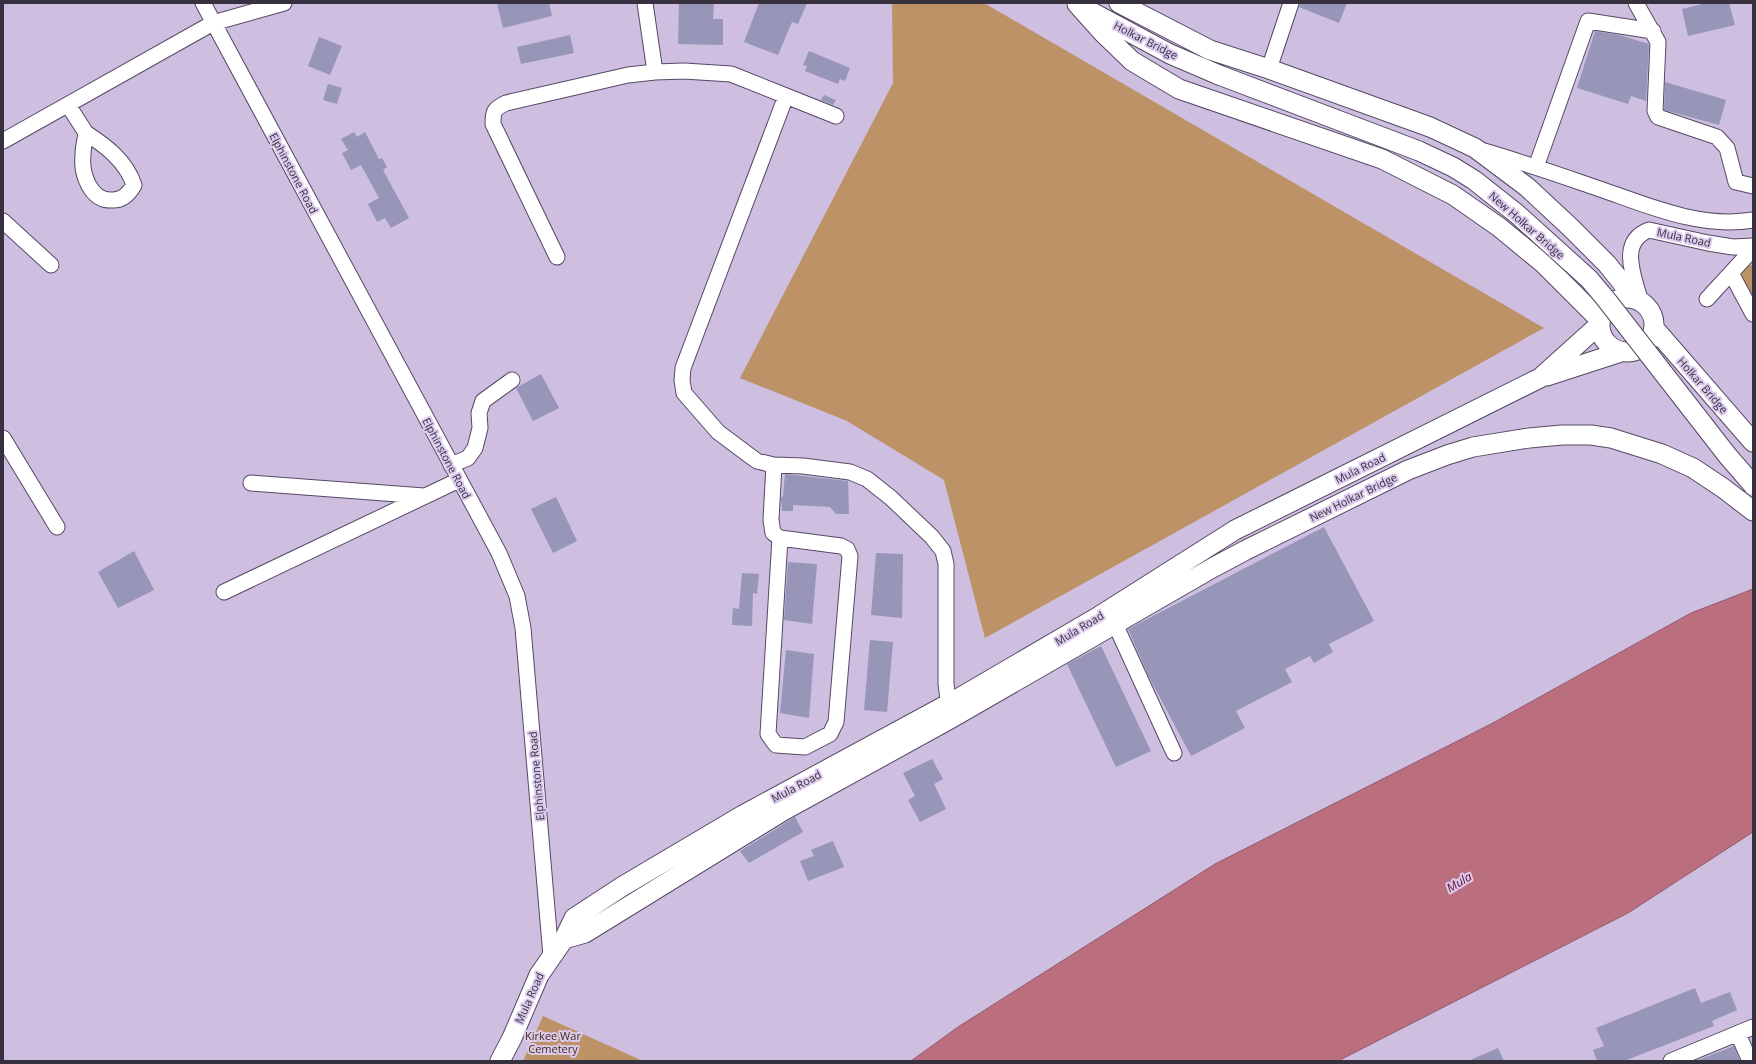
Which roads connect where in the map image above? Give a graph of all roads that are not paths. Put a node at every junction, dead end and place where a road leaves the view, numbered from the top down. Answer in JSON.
{"nodes":[{"id":1,"x":203,"y":3,"type":"edge"},
{"id":2,"x":284,"y":3,"type":"edge"},
{"id":3,"x":646,"y":3,"type":"edge"},
{"id":4,"x":1119,"y":3,"type":"edge"},
{"id":5,"x":1291,"y":3,"type":"edge"},
{"id":6,"x":1636,"y":3,"type":"edge"},
{"id":7,"x":1076,"y":4,"type":"edge"},
{"id":8,"x":213,"y":23,"type":"junction"},
{"id":9,"x":1653,"y":31,"type":"junction"},
{"id":10,"x":1269,"y":69,"type":"junction"},
{"id":11,"x":655,"y":72,"type":"junction"},
{"id":12,"x":1219,"y":75,"type":"joint"},
{"id":13,"x":786,"y":96,"type":"junction"},
{"id":14,"x":68,"y":105,"type":"junction"},
{"id":15,"x":836,"y":116,"type":"dead end"},
{"id":16,"x":86,"y":133,"type":"dead end"},
{"id":17,"x":3,"y":142,"type":"edge"},
{"id":18,"x":1475,"y":148,"type":"junction"},
{"id":19,"x":1536,"y":167,"type":"junction"},
{"id":20,"x":1753,"y":186,"type":"edge"},
{"id":21,"x":1753,"y":220,"type":"edge"},
{"id":22,"x":3,"y":221,"type":"edge"},
{"id":23,"x":1753,"y":247,"type":"edge"},
{"id":24,"x":557,"y":257,"type":"dead end"},
{"id":25,"x":51,"y":265,"type":"dead end"},
{"id":26,"x":1731,"y":273,"type":"junction"},
{"id":27,"x":1708,"y":299,"type":"dead end"},
{"id":28,"x":1638,"y":301,"type":"junction"},
{"id":29,"x":1753,"y":314,"type":"edge"},
{"id":30,"x":1600,"y":322,"type":"junction"},
{"id":31,"x":1654,"y":328,"type":"junction"},
{"id":32,"x":1621,"y":352,"type":"junction"},
{"id":33,"x":1540,"y":378,"type":"junction"},
{"id":34,"x":512,"y":380,"type":"dead end"},
{"id":35,"x":3,"y":438,"type":"edge"},
{"id":36,"x":1753,"y":442,"type":"edge"},
{"id":37,"x":451,"y":465,"type":"junction"},
{"id":38,"x":774,"y":465,"type":"junction"},
{"id":39,"x":460,"y":480,"type":"junction"},
{"id":40,"x":251,"y":483,"type":"dead end"},
{"id":41,"x":1753,"y":485,"type":"edge"},
{"id":42,"x":425,"y":496,"type":"junction"},
{"id":43,"x":1753,"y":511,"type":"edge"},
{"id":44,"x":57,"y":527,"type":"dead end"},
{"id":45,"x":780,"y":538,"type":"junction"},
{"id":46,"x":1206,"y":549,"type":"junction"},
{"id":47,"x":1215,"y":566,"type":"junction"},
{"id":48,"x":224,"y":592,"type":"dead end"},
{"id":49,"x":1112,"y":617,"type":"junction"},
{"id":50,"x":949,"y":711,"type":"junction"},
{"id":51,"x":1174,"y":754,"type":"dead end"},
{"id":52,"x":551,"y":956,"type":"junction"},
{"id":53,"x":1753,"y":1027,"type":"edge"},
{"id":54,"x":1738,"y":1034,"type":"junction"},
{"id":55,"x":500,"y":1061,"type":"edge"},
{"id":56,"x":1672,"y":1061,"type":"edge"},
{"id":57,"x":1750,"y":1061,"type":"edge"}],
"edges":[{"from":1,"to":8,"type":"street","name":"Elphinstone Road"},
{"from":2,"to":8,"type":"street"},
{"from":3,"to":11,"type":"street"},
{"from":4,"to":10,"type":"main road"},
{"from":5,"to":10,"type":"street"},
{"from":6,"to":9,"type":"street"},
{"from":7,"to":12,"type":"main road","name":"Holkar Bridge"},
{"from":7,"to":30,"type":"main road"},
{"from":8,"to":14,"type":"street"},
{"from":8,"to":37,"type":"street","name":"Elphinstone Road"},
{"from":9,"to":19,"type":"street"},
{"from":9,"to":20,"type":"street"},
{"from":10,"to":18,"type":"main road"},
{"from":11,"to":13,"type":"street"},
{"from":11,"to":24,"type":"street"},
{"from":12,"to":41,"type":"main road","name":"New Holkar Bridge","bridge":true},
{"from":13,"to":15,"type":"street"},
{"from":13,"to":38,"type":"street"},
{"from":14,"to":16,"type":"street"},
{"from":14,"to":17,"type":"street"},
{"from":18,"to":19,"type":"street"},
{"from":18,"to":28,"type":"main road"},
{"from":19,"to":21,"type":"street"},
{"from":22,"to":25,"type":"street"},
{"from":23,"to":26,"type":"street"},
{"from":23,"to":28,"type":"street","name":"Mula Road"},
{"from":26,"to":27,"type":"street"},
{"from":26,"to":29,"type":"street"},
{"from":28,"to":30,"type":"main road"},
{"from":28,"to":31,"type":"main road"},
{"from":30,"to":32,"type":"main road"},
{"from":30,"to":33,"type":"main road","name":"Mula Road"},
{"from":31,"to":32,"type":"main road"},
{"from":31,"to":36,"type":"main road","name":"Holkar Bridge"},
{"from":32,"to":33,"type":"main road"},
{"from":33,"to":46,"type":"main road","name":"Mula Road"},
{"from":34,"to":37,"type":"street"},
{"from":35,"to":44,"type":"street"},
{"from":37,"to":39,"type":"street","name":"Elphinstone Road"},
{"from":38,"to":45,"type":"street"},
{"from":38,"to":50,"type":"street"},
{"from":39,"to":42,"type":"street"},
{"from":39,"to":52,"type":"street","name":"Elphinstone Road"},
{"from":40,"to":42,"type":"street"},
{"from":42,"to":48,"type":"street"},
{"from":43,"to":47,"type":"main road","name":"New Holkar Bridge"},
{"from":45,"to":45,"type":"street"},
{"from":46,"to":47,"type":"main road"},
{"from":46,"to":49,"type":"main road","name":"Mula Road"},
{"from":47,"to":49,"type":"main road","name":"Mula Road"},
{"from":49,"to":50,"type":"main road","name":"Mula Road"},
{"from":49,"to":51,"type":"street"},
{"from":50,"to":52,"type":"main road","name":"Mula Road"},
{"from":52,"to":55,"type":"main road","name":"Mula Road"},
{"from":53,"to":54,"type":"street"},
{"from":54,"to":56,"type":"street"},
{"from":54,"to":57,"type":"street"}]}
